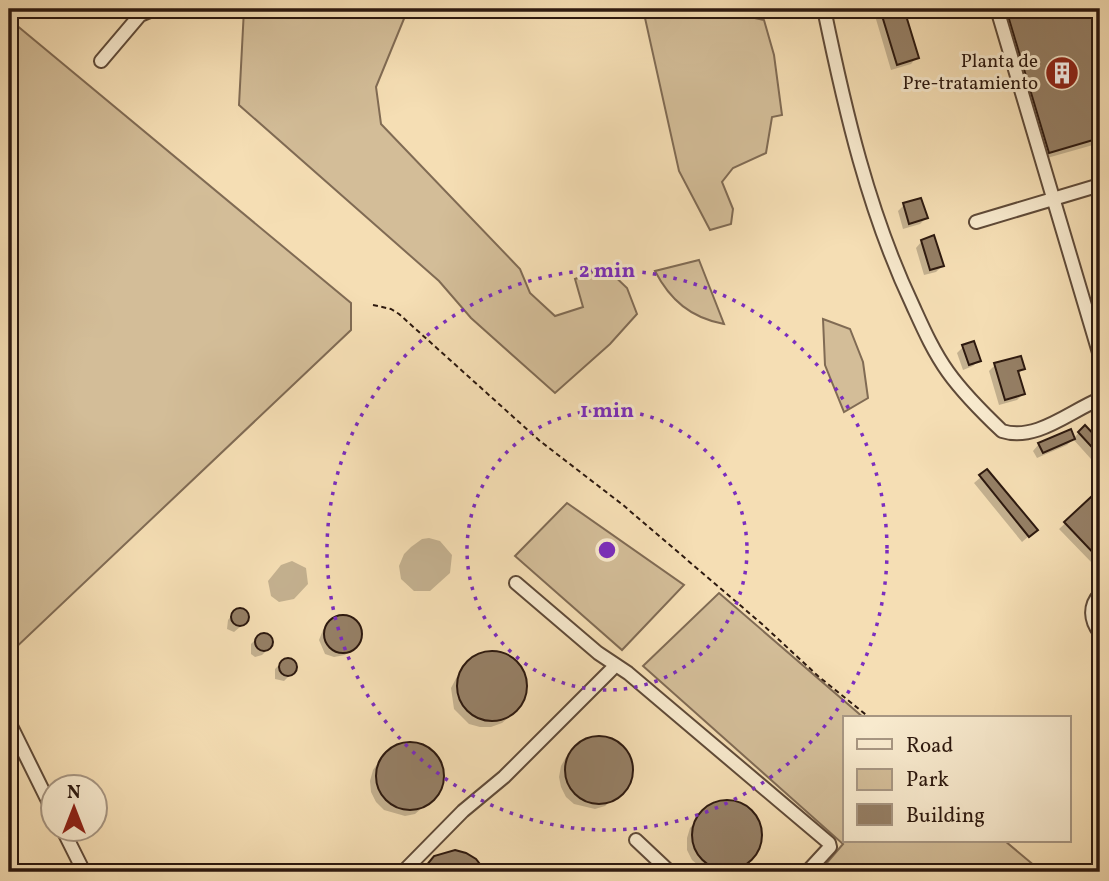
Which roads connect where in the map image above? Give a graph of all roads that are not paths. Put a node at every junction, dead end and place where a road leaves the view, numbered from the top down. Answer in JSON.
{"nodes":[{"id":1,"x":179,"y":9,"type":"edge"},
{"id":2,"x":824,"y":9,"type":"edge"},
{"id":3,"x":998,"y":9,"type":"edge"},
{"id":4,"x":142,"y":12,"type":"edge"},
{"id":5,"x":101,"y":61,"type":"dead end"},
{"id":6,"x":1100,"y":184,"type":"edge"},
{"id":7,"x":1053,"y":199,"type":"junction"},
{"id":8,"x":976,"y":222,"type":"dead end"},
{"id":9,"x":1100,"y":356,"type":"edge"},
{"id":10,"x":1100,"y":399,"type":"edge"},
{"id":11,"x":516,"y":583,"type":"dead end"},
{"id":12,"x":1100,"y":594,"type":"edge"},
{"id":13,"x":1100,"y":633,"type":"edge"},
{"id":14,"x":615,"y":666,"type":"junction"},
{"id":15,"x":9,"y":722,"type":"edge"},
{"id":16,"x":38,"y":781,"type":"edge"},
{"id":17,"x":636,"y":840,"type":"dead end"},
{"id":18,"x":69,"y":842,"type":"edge"},
{"id":19,"x":84,"y":872,"type":"edge"},
{"id":20,"x":402,"y":872,"type":"edge"},
{"id":21,"x":670,"y":872,"type":"edge"},
{"id":22,"x":807,"y":872,"type":"edge"}],
"edges":[{"from":1,"to":4,"type":"street"},
{"from":2,"to":10,"type":"street"},
{"from":3,"to":7,"type":"street"},
{"from":4,"to":5,"type":"street"},
{"from":6,"to":7,"type":"street"},
{"from":7,"to":8,"type":"street"},
{"from":7,"to":9,"type":"street"},
{"from":11,"to":14,"type":"street"},
{"from":12,"to":13,"type":"street"},
{"from":14,"to":20,"type":"street"},
{"from":14,"to":22,"type":"street"},
{"from":15,"to":16,"type":"street"},
{"from":17,"to":21,"type":"street"},
{"from":18,"to":19,"type":"street"}]}
